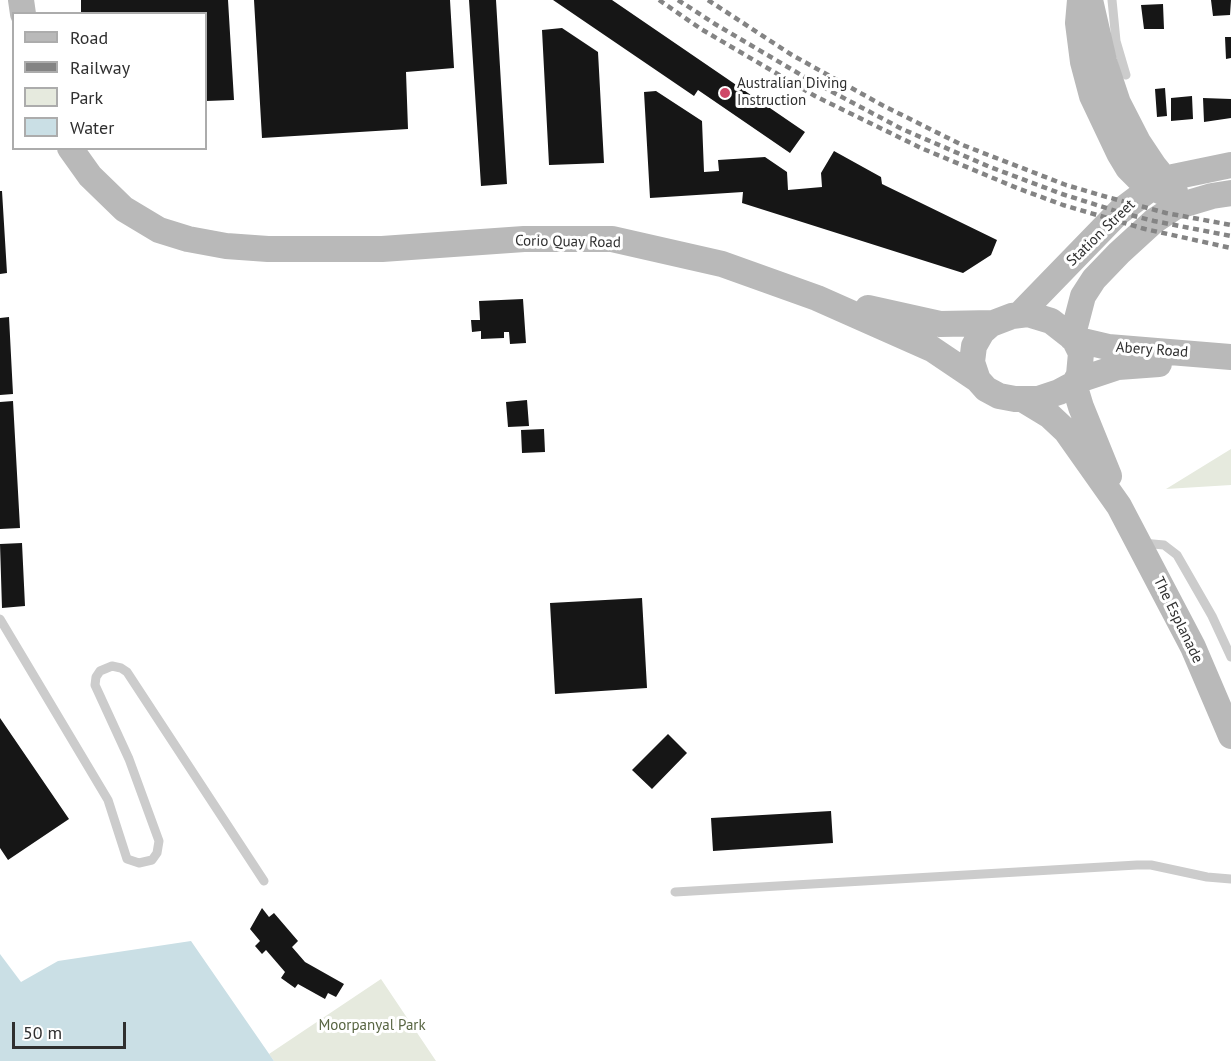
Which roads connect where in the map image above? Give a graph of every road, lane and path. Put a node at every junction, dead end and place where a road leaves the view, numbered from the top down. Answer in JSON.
{"nodes":[{"id":1,"x":1080,"y":0,"type":"edge"},
{"id":2,"x":1090,"y":0,"type":"edge"},
{"id":3,"x":1112,"y":0,"type":"edge"},
{"id":4,"x":1126,"y":75,"type":"dead end"},
{"id":5,"x":56,"y":150,"type":"edge"},
{"id":6,"x":71,"y":150,"type":"edge"},
{"id":7,"x":1231,"y":165,"type":"edge"},
{"id":8,"x":1158,"y":184,"type":"junction"},
{"id":9,"x":1231,"y":193,"type":"edge"},
{"id":10,"x":1185,"y":203,"type":"junction"},
{"id":11,"x":382,"y":249,"type":"junction"},
{"id":12,"x":817,"y":298,"type":"junction"},
{"id":13,"x":1019,"y":315,"type":"junction"},
{"id":14,"x":993,"y":323,"type":"junction"},
{"id":15,"x":1073,"y":338,"type":"junction"},
{"id":16,"x":1231,"y":357,"type":"edge"},
{"id":17,"x":1231,"y":370,"type":"edge"},
{"id":18,"x":978,"y":380,"type":"junction"},
{"id":19,"x":1075,"y":382,"type":"junction"},
{"id":20,"x":1022,"y":399,"type":"junction"},
{"id":21,"x":1119,"y":506,"type":"junction"},
{"id":22,"x":1140,"y":543,"type":"junction"},
{"id":23,"x":0,"y":620,"type":"edge"},
{"id":24,"x":1231,"y":657,"type":"edge"},
{"id":25,"x":1231,"y":736,"type":"edge"},
{"id":26,"x":1231,"y":879,"type":"edge"},
{"id":27,"x":264,"y":881,"type":"dead end"},
{"id":28,"x":675,"y":892,"type":"dead end"}],
"edges":[{"from":1,"to":8,"type":"main road"},
{"from":2,"to":8,"type":"main road"},
{"from":3,"to":4,"type":"lane"},
{"from":5,"to":11,"type":"main road","name":"Corio Quay Road"},
{"from":6,"to":11,"type":"main road","name":"Corio Quay Road"},
{"from":7,"to":8,"type":"main road","name":"Station Street"},
{"from":8,"to":10,"type":"main road"},
{"from":8,"to":13,"type":"main road","name":"Station Street"},
{"from":9,"to":10,"type":"main road","name":"Station Street"},
{"from":10,"to":15,"type":"main road","name":"Station Street"},
{"from":11,"to":12,"type":"main road","name":"Corio Quay Road"},
{"from":12,"to":14,"type":"main road","name":"Corio Quay Road"},
{"from":12,"to":18,"type":"main road","name":"Corio Quay Road"},
{"from":13,"to":14,"type":"main road"},
{"from":13,"to":15,"type":"main road"},
{"from":14,"to":18,"type":"main road"},
{"from":15,"to":16,"type":"main road","name":"Abery Road"},
{"from":15,"to":19,"type":"main road"},
{"from":17,"to":19,"type":"main road","name":"Abery Road"},
{"from":18,"to":20,"type":"main road"},
{"from":19,"to":20,"type":"main road"},
{"from":19,"to":21,"type":"main road","name":"The Esplanade"},
{"from":20,"to":21,"type":"main road","name":"The Esplanade"},
{"from":21,"to":22,"type":"main road","name":"The Esplanade"},
{"from":22,"to":24,"type":"lane"},
{"from":22,"to":25,"type":"main road","name":"The Esplanade"},
{"from":23,"to":27,"type":"lane"},
{"from":26,"to":28,"type":"lane"}]}
